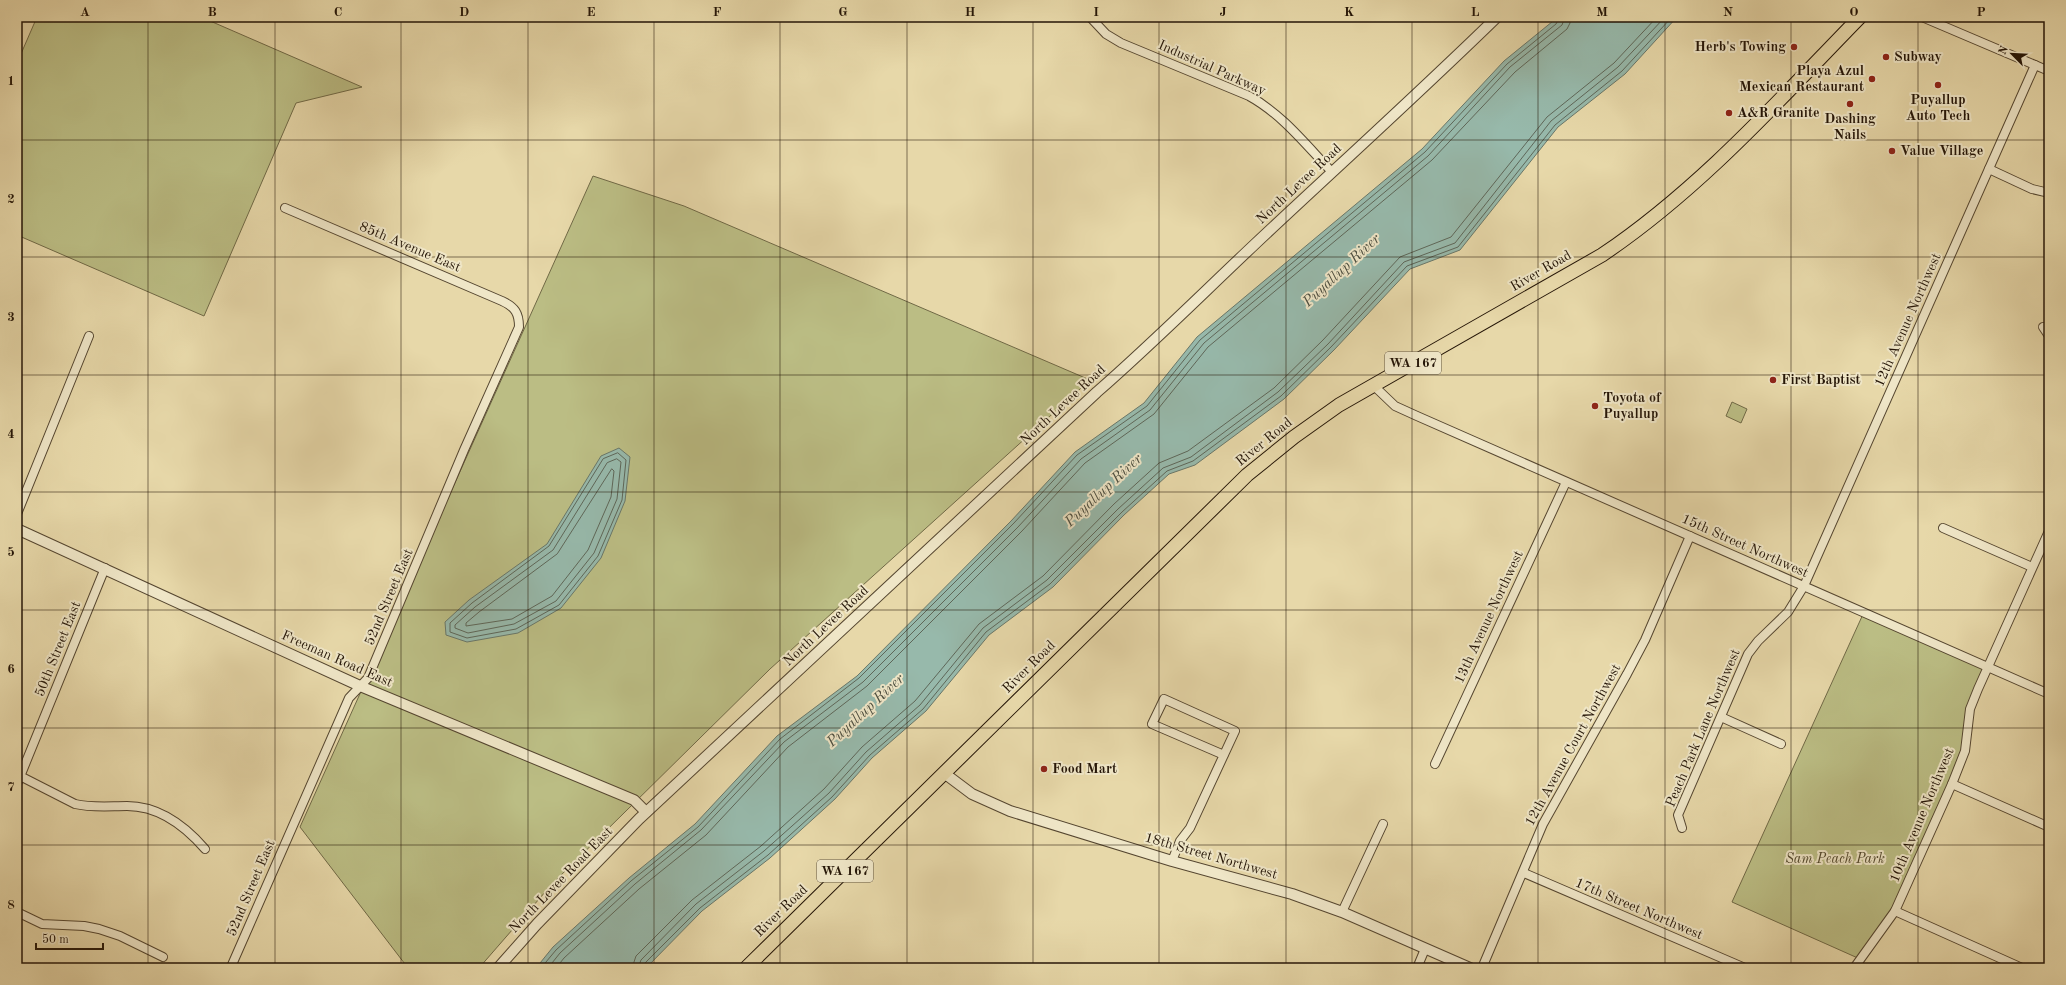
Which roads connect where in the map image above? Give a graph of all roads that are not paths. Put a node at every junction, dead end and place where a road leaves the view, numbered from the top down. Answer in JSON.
{"nodes":[{"id":1,"x":1090,"y":17,"type":"edge"},
{"id":2,"x":1497,"y":17,"type":"edge"},
{"id":3,"x":1860,"y":17,"type":"edge"},
{"id":4,"x":1922,"y":17,"type":"edge"},
{"id":5,"x":2035,"y":65,"type":"junction"},
{"id":6,"x":2049,"y":72,"type":"edge"},
{"id":7,"x":1989,"y":170,"type":"junction"},
{"id":8,"x":1332,"y":172,"type":"junction"},
{"id":9,"x":2049,"y":193,"type":"edge"},
{"id":10,"x":285,"y":208,"type":"dead end"},
{"id":11,"x":519,"y":318,"type":"joint"},
{"id":12,"x":2043,"y":326,"type":"dead end"},
{"id":13,"x":89,"y":336,"type":"dead end"},
{"id":14,"x":2049,"y":336,"type":"edge"},
{"id":15,"x":1373,"y":385,"type":"junction"},
{"id":16,"x":1566,"y":482,"type":"junction"},
{"id":17,"x":17,"y":514,"type":"edge"},
{"id":18,"x":1944,"y":528,"type":"dead end"},
{"id":19,"x":17,"y":529,"type":"edge"},
{"id":20,"x":2049,"y":531,"type":"edge"},
{"id":21,"x":1690,"y":536,"type":"junction"},
{"id":22,"x":105,"y":568,"type":"junction"},
{"id":23,"x":2032,"y":568,"type":"junction"},
{"id":24,"x":1804,"y":586,"type":"junction"},
{"id":25,"x":1988,"y":666,"type":"junction"},
{"id":26,"x":360,"y":686,"type":"junction"},
{"id":27,"x":2049,"y":694,"type":"edge"},
{"id":28,"x":1721,"y":718,"type":"junction"},
{"id":29,"x":1781,"y":744,"type":"dead end"},
{"id":30,"x":1224,"y":755,"type":"junction"},
{"id":31,"x":1435,"y":764,"type":"dead end"},
{"id":32,"x":944,"y":773,"type":"junction"},
{"id":33,"x":19,"y":780,"type":"edge"},
{"id":34,"x":1952,"y":784,"type":"junction"},
{"id":35,"x":646,"y":812,"type":"junction"},
{"id":36,"x":1382,"y":824,"type":"dead end"},
{"id":37,"x":2049,"y":827,"type":"edge"},
{"id":38,"x":1682,"y":828,"type":"dead end"},
{"id":39,"x":205,"y":850,"type":"dead end"},
{"id":40,"x":1172,"y":861,"type":"junction"},
{"id":41,"x":1524,"y":873,"type":"junction"},
{"id":42,"x":1894,"y":911,"type":"junction"},
{"id":43,"x":17,"y":912,"type":"edge"},
{"id":44,"x":1342,"y":912,"type":"junction"},
{"id":45,"x":1425,"y":949,"type":"junction"},
{"id":46,"x":163,"y":957,"type":"dead end"},
{"id":47,"x":231,"y":967,"type":"edge"},
{"id":48,"x":498,"y":968,"type":"edge"},
{"id":49,"x":746,"y":968,"type":"edge"},
{"id":50,"x":1416,"y":968,"type":"edge"},
{"id":51,"x":1470,"y":968,"type":"edge"},
{"id":52,"x":1482,"y":968,"type":"edge"},
{"id":53,"x":1745,"y":968,"type":"edge"},
{"id":54,"x":1854,"y":968,"type":"edge"},
{"id":55,"x":2022,"y":968,"type":"edge"}],
"edges":[{"from":1,"to":8,"type":"street","name":"Industrial Parkway"},
{"from":2,"to":8,"type":"street","name":"North Levee Road"},
{"from":3,"to":15,"type":"main road","name":"River Road","number":"WA 167"},
{"from":4,"to":5,"type":"street"},
{"from":5,"to":6,"type":"street"},
{"from":5,"to":7,"type":"street","name":"12th Avenue Northwest"},
{"from":7,"to":9,"type":"street"},
{"from":7,"to":24,"type":"street","name":"12th Avenue Northwest"},
{"from":8,"to":35,"type":"street","name":"North Levee Road"},
{"from":10,"to":11,"type":"street","name":"85th Avenue East"},
{"from":11,"to":26,"type":"street","name":"52nd Street East"},
{"from":12,"to":14,"type":"street"},
{"from":13,"to":17,"type":"street"},
{"from":15,"to":16,"type":"street","name":"15th Street Northwest"},
{"from":15,"to":32,"type":"main road","name":"River Road","number":"WA 167"},
{"from":16,"to":21,"type":"street","name":"15th Street Northwest"},
{"from":16,"to":31,"type":"street","name":"13th Avenue Northwest"},
{"from":18,"to":23,"type":"street"},
{"from":19,"to":22,"type":"street","name":"Freeman Road East"},
{"from":20,"to":23,"type":"street","name":"10th Avenue Northwest"},
{"from":21,"to":24,"type":"street","name":"15th Street Northwest"},
{"from":21,"to":41,"type":"street","name":"12th Avenue Court Northwest"},
{"from":22,"to":26,"type":"street","name":"Freeman Road East"},
{"from":22,"to":33,"type":"street","name":"50th Street East"},
{"from":23,"to":25,"type":"street","name":"10th Avenue Northwest"},
{"from":24,"to":25,"type":"street","name":"15th Street Northwest"},
{"from":24,"to":28,"type":"street","name":"Peach Park Lane Northwest"},
{"from":25,"to":27,"type":"street","name":"15th Street Northwest"},
{"from":25,"to":34,"type":"street","name":"10th Avenue Northwest"},
{"from":26,"to":35,"type":"street","name":"Freeman Road East"},
{"from":26,"to":47,"type":"street","name":"52nd Street East"},
{"from":28,"to":29,"type":"street"},
{"from":28,"to":38,"type":"street","name":"Peach Park Lane Northwest"},
{"from":30,"to":30,"type":"street"},
{"from":30,"to":40,"type":"street"},
{"from":32,"to":40,"type":"street","name":"18th Street Northwest"},
{"from":32,"to":49,"type":"main road","name":"River Road","number":"WA 167"},
{"from":33,"to":39,"type":"street"},
{"from":34,"to":37,"type":"street"},
{"from":34,"to":42,"type":"street","name":"10th Avenue Northwest"},
{"from":35,"to":48,"type":"street","name":"North Levee Road East"},
{"from":36,"to":44,"type":"street"},
{"from":40,"to":44,"type":"street","name":"18th Street Northwest"},
{"from":41,"to":52,"type":"street","name":"12th Avenue Court Northwest"},
{"from":41,"to":53,"type":"street","name":"17th Street Northwest"},
{"from":42,"to":54,"type":"street","name":"10th Avenue Northwest"},
{"from":42,"to":55,"type":"street"},
{"from":43,"to":46,"type":"street"},
{"from":44,"to":45,"type":"street","name":"18th Street Northwest"},
{"from":45,"to":50,"type":"street"},
{"from":45,"to":51,"type":"street","name":"18th Street Northwest"}]}
